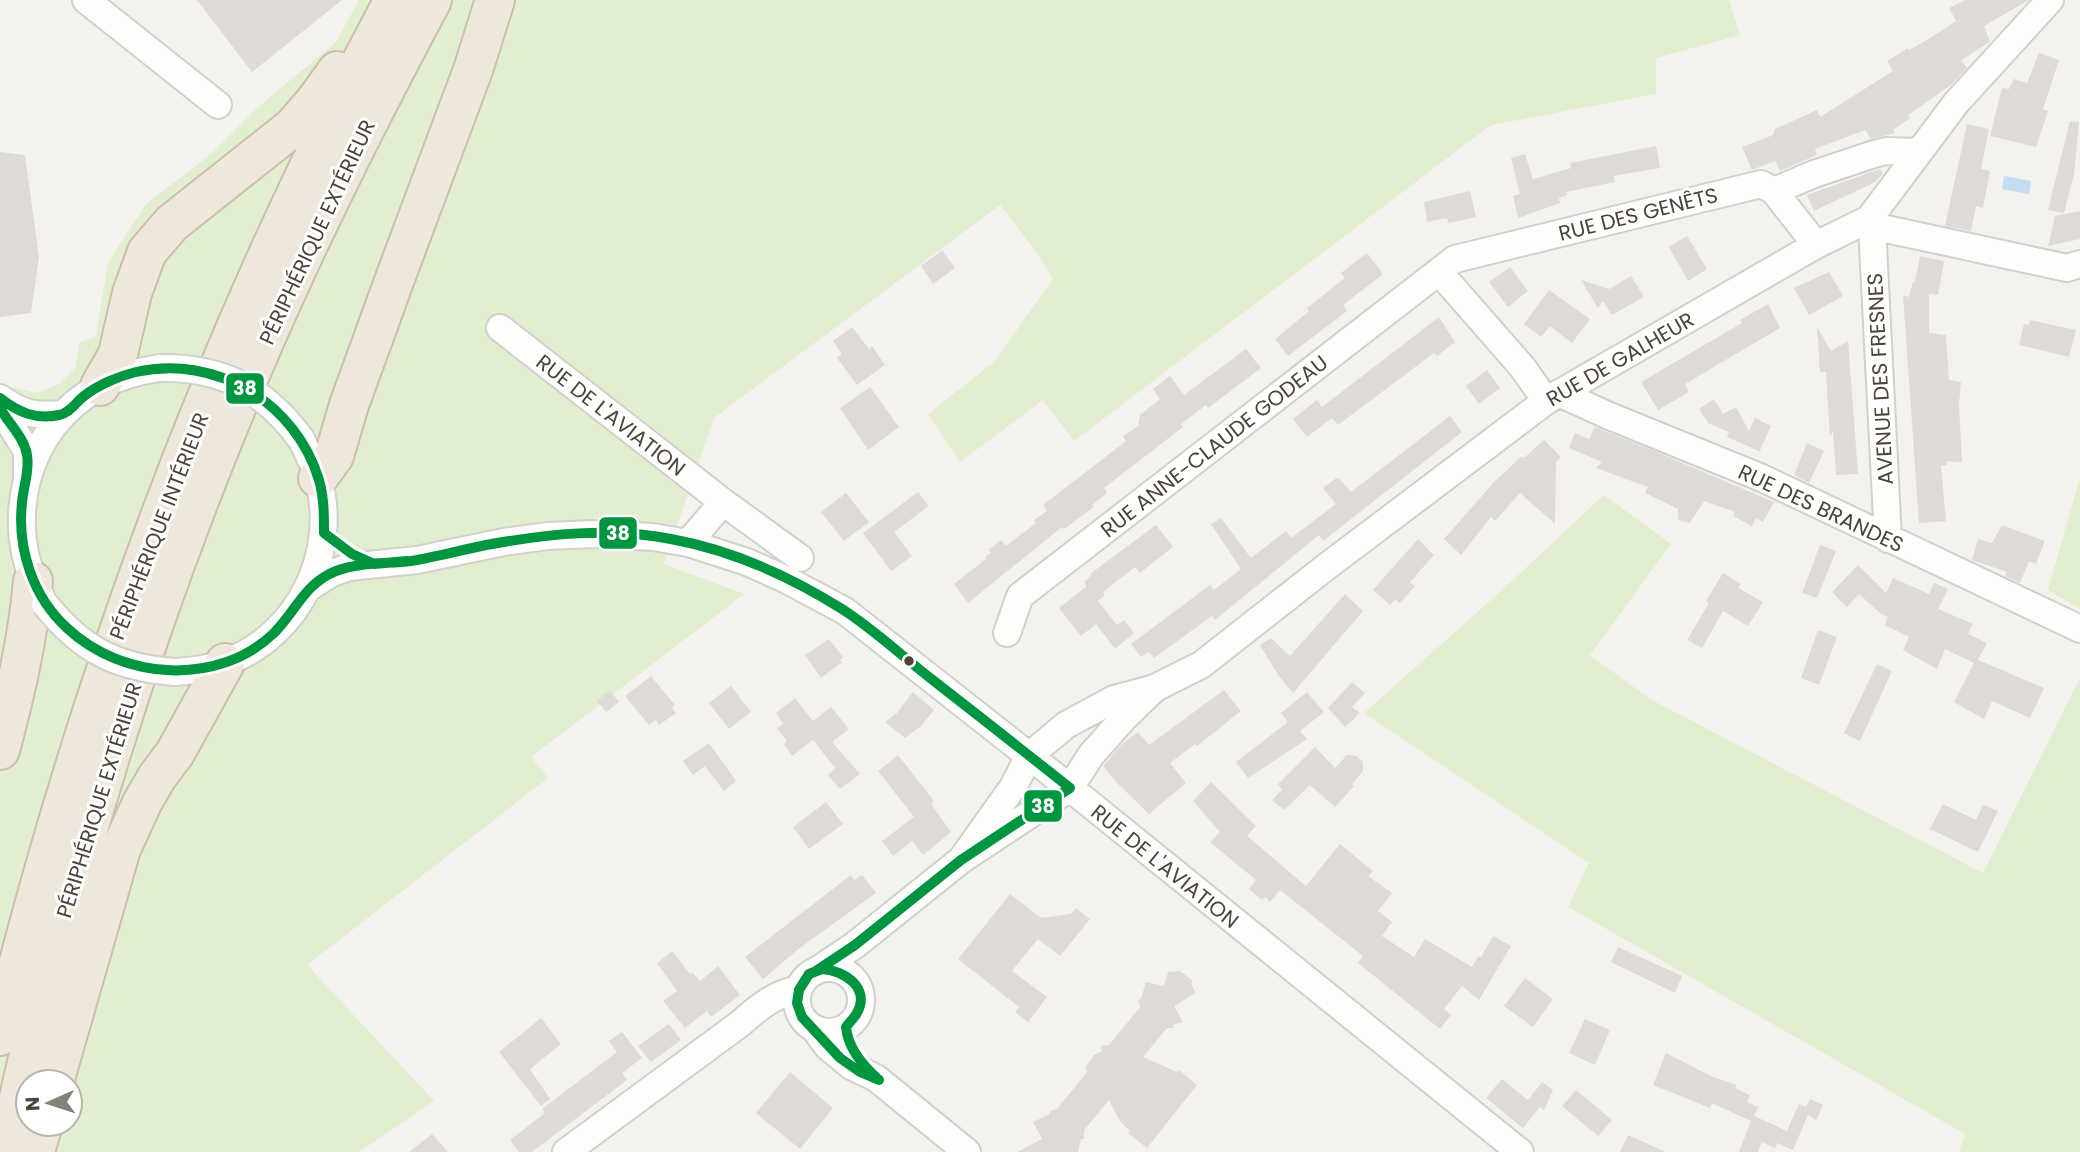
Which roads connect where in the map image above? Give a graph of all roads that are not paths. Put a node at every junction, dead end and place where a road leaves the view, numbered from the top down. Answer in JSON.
{"nodes":[{"id":1,"x":86,"y":0,"type":"edge"},
{"id":2,"x":394,"y":0,"type":"edge"},
{"id":3,"x":432,"y":0,"type":"edge"},
{"id":4,"x":495,"y":0,"type":"edge"},
{"id":5,"x":2050,"y":0,"type":"edge"},
{"id":6,"x":371,"y":44,"type":"junction"},
{"id":7,"x":218,"y":105,"type":"dead end"},
{"id":8,"x":1919,"y":152,"type":"junction"},
{"id":9,"x":1774,"y":191,"type":"junction"},
{"id":10,"x":1871,"y":223,"type":"junction"},
{"id":11,"x":1816,"y":245,"type":"junction"},
{"id":12,"x":2080,"y":264,"type":"edge"},
{"id":13,"x":1440,"y":273,"type":"junction"},
{"id":14,"x":500,"y":328,"type":"dead end"},
{"id":15,"x":100,"y":386,"type":"junction"},
{"id":16,"x":1552,"y":397,"type":"junction"},
{"id":17,"x":0,"y":398,"type":"edge"},
{"id":18,"x":0,"y":408,"type":"edge"},
{"id":19,"x":63,"y":414,"type":"junction"},
{"id":20,"x":318,"y":478,"type":"junction"},
{"id":21,"x":25,"y":488,"type":"junction"},
{"id":22,"x":723,"y":502,"type":"junction"},
{"id":23,"x":0,"y":520,"type":"edge"},
{"id":24,"x":324,"y":533,"type":"junction"},
{"id":25,"x":1888,"y":539,"type":"junction"},
{"id":26,"x":0,"y":542,"type":"edge"},
{"id":27,"x":688,"y":542,"type":"junction"},
{"id":28,"x":800,"y":558,"type":"dead end"},
{"id":29,"x":374,"y":564,"type":"junction"},
{"id":30,"x":35,"y":582,"type":"junction"},
{"id":31,"x":308,"y":588,"type":"junction"},
{"id":32,"x":2080,"y":629,"type":"edge"},
{"id":33,"x":1007,"y":633,"type":"dead end"},
{"id":34,"x":225,"y":663,"type":"junction"},
{"id":35,"x":1155,"y":688,"type":"junction"},
{"id":36,"x":0,"y":750,"type":"edge"},
{"id":37,"x":1029,"y":756,"type":"junction"},
{"id":38,"x":1070,"y":788,"type":"junction"},
{"id":39,"x":961,"y":860,"type":"junction"},
{"id":40,"x":807,"y":1001,"type":"junction"},
{"id":41,"x":846,"y":1027,"type":"junction"},
{"id":42,"x":0,"y":1036,"type":"edge"},
{"id":43,"x":58,"y":1068,"type":"edge"},
{"id":44,"x":876,"y":1078,"type":"junction"},
{"id":45,"x":7,"y":1152,"type":"edge"},
{"id":46,"x":566,"y":1152,"type":"edge"},
{"id":47,"x":967,"y":1152,"type":"edge"},
{"id":48,"x":1520,"y":1152,"type":"edge"}],
"edges":[{"from":1,"to":7,"type":"street"},
{"from":2,"to":6,"type":"highway","name":"PÉRIPHÉRIQUE INTÉRIEUR"},
{"from":3,"to":45,"type":"highway","name":"PÉRIPHÉRIQUE EXTÉRIEUR"},
{"from":4,"to":20,"type":"highway"},
{"from":5,"to":8,"type":"street","name":"RUE DE GALHEUR"},
{"from":6,"to":15,"type":"highway"},
{"from":6,"to":42,"type":"highway","name":"PÉRIPHÉRIQUE INTÉRIEUR"},
{"from":8,"to":9,"type":"street"},
{"from":8,"to":10,"type":"street","name":"RUE DE GALHEUR"},
{"from":9,"to":11,"type":"street"},
{"from":9,"to":13,"type":"street","name":"RUE DES GENÊTS"},
{"from":10,"to":11,"type":"street","name":"RUE DE GALHEUR"},
{"from":10,"to":12,"type":"street"},
{"from":10,"to":25,"type":"street","name":"AVENUE DES FRESNES"},
{"from":11,"to":16,"type":"street","name":"RUE DE GALHEUR"},
{"from":13,"to":16,"type":"street"},
{"from":13,"to":33,"type":"street","name":"RUE ANNE-CLAUDE GODEAU"},
{"from":14,"to":22,"type":"street","name":"RUE DE L'AVIATION"},
{"from":15,"to":19,"type":"street"},
{"from":15,"to":20,"type":"street","bridge":true},
{"from":16,"to":25,"type":"street","name":"RUE DES BRANDES"},
{"from":16,"to":35,"type":"street","name":"RUE DE GALHEUR"},
{"from":17,"to":19,"type":"street"},
{"from":18,"to":21,"type":"street"},
{"from":19,"to":21,"type":"street"},
{"from":20,"to":24,"type":"street"},
{"from":21,"to":23,"type":"street"},
{"from":21,"to":30,"type":"street"},
{"from":22,"to":27,"type":"street"},
{"from":22,"to":28,"type":"street","name":"RUE DE L'AVIATION"},
{"from":24,"to":29,"type":"street"},
{"from":24,"to":31,"type":"street"},
{"from":25,"to":32,"type":"street","name":"RUE DES BRANDES"},
{"from":26,"to":30,"type":"street"},
{"from":27,"to":29,"type":"street","name":"RUE DE L'AVIATION"},
{"from":27,"to":37,"type":"street","name":"RUE DE L'AVIATION"},
{"from":29,"to":31,"type":"street","name":"RUE DE L'AVIATION"},
{"from":30,"to":34,"type":"street","bridge":true},
{"from":30,"to":36,"type":"highway"},
{"from":31,"to":34,"type":"street"},
{"from":34,"to":43,"type":"highway"},
{"from":35,"to":37,"type":"street","name":"RUE DE GALHEUR"},
{"from":35,"to":38,"type":"street","name":"RUE DE GALHEUR"},
{"from":37,"to":38,"type":"street","name":"RUE DE L'AVIATION"},
{"from":37,"to":39,"type":"street"},
{"from":38,"to":39,"type":"street"},
{"from":38,"to":48,"type":"street","name":"RUE DE L'AVIATION"},
{"from":39,"to":40,"type":"street"},
{"from":40,"to":41,"type":"street"},
{"from":40,"to":41,"type":"street"},
{"from":40,"to":44,"type":"street"},
{"from":40,"to":46,"type":"street"},
{"from":41,"to":44,"type":"street"},
{"from":44,"to":47,"type":"street"}]}
